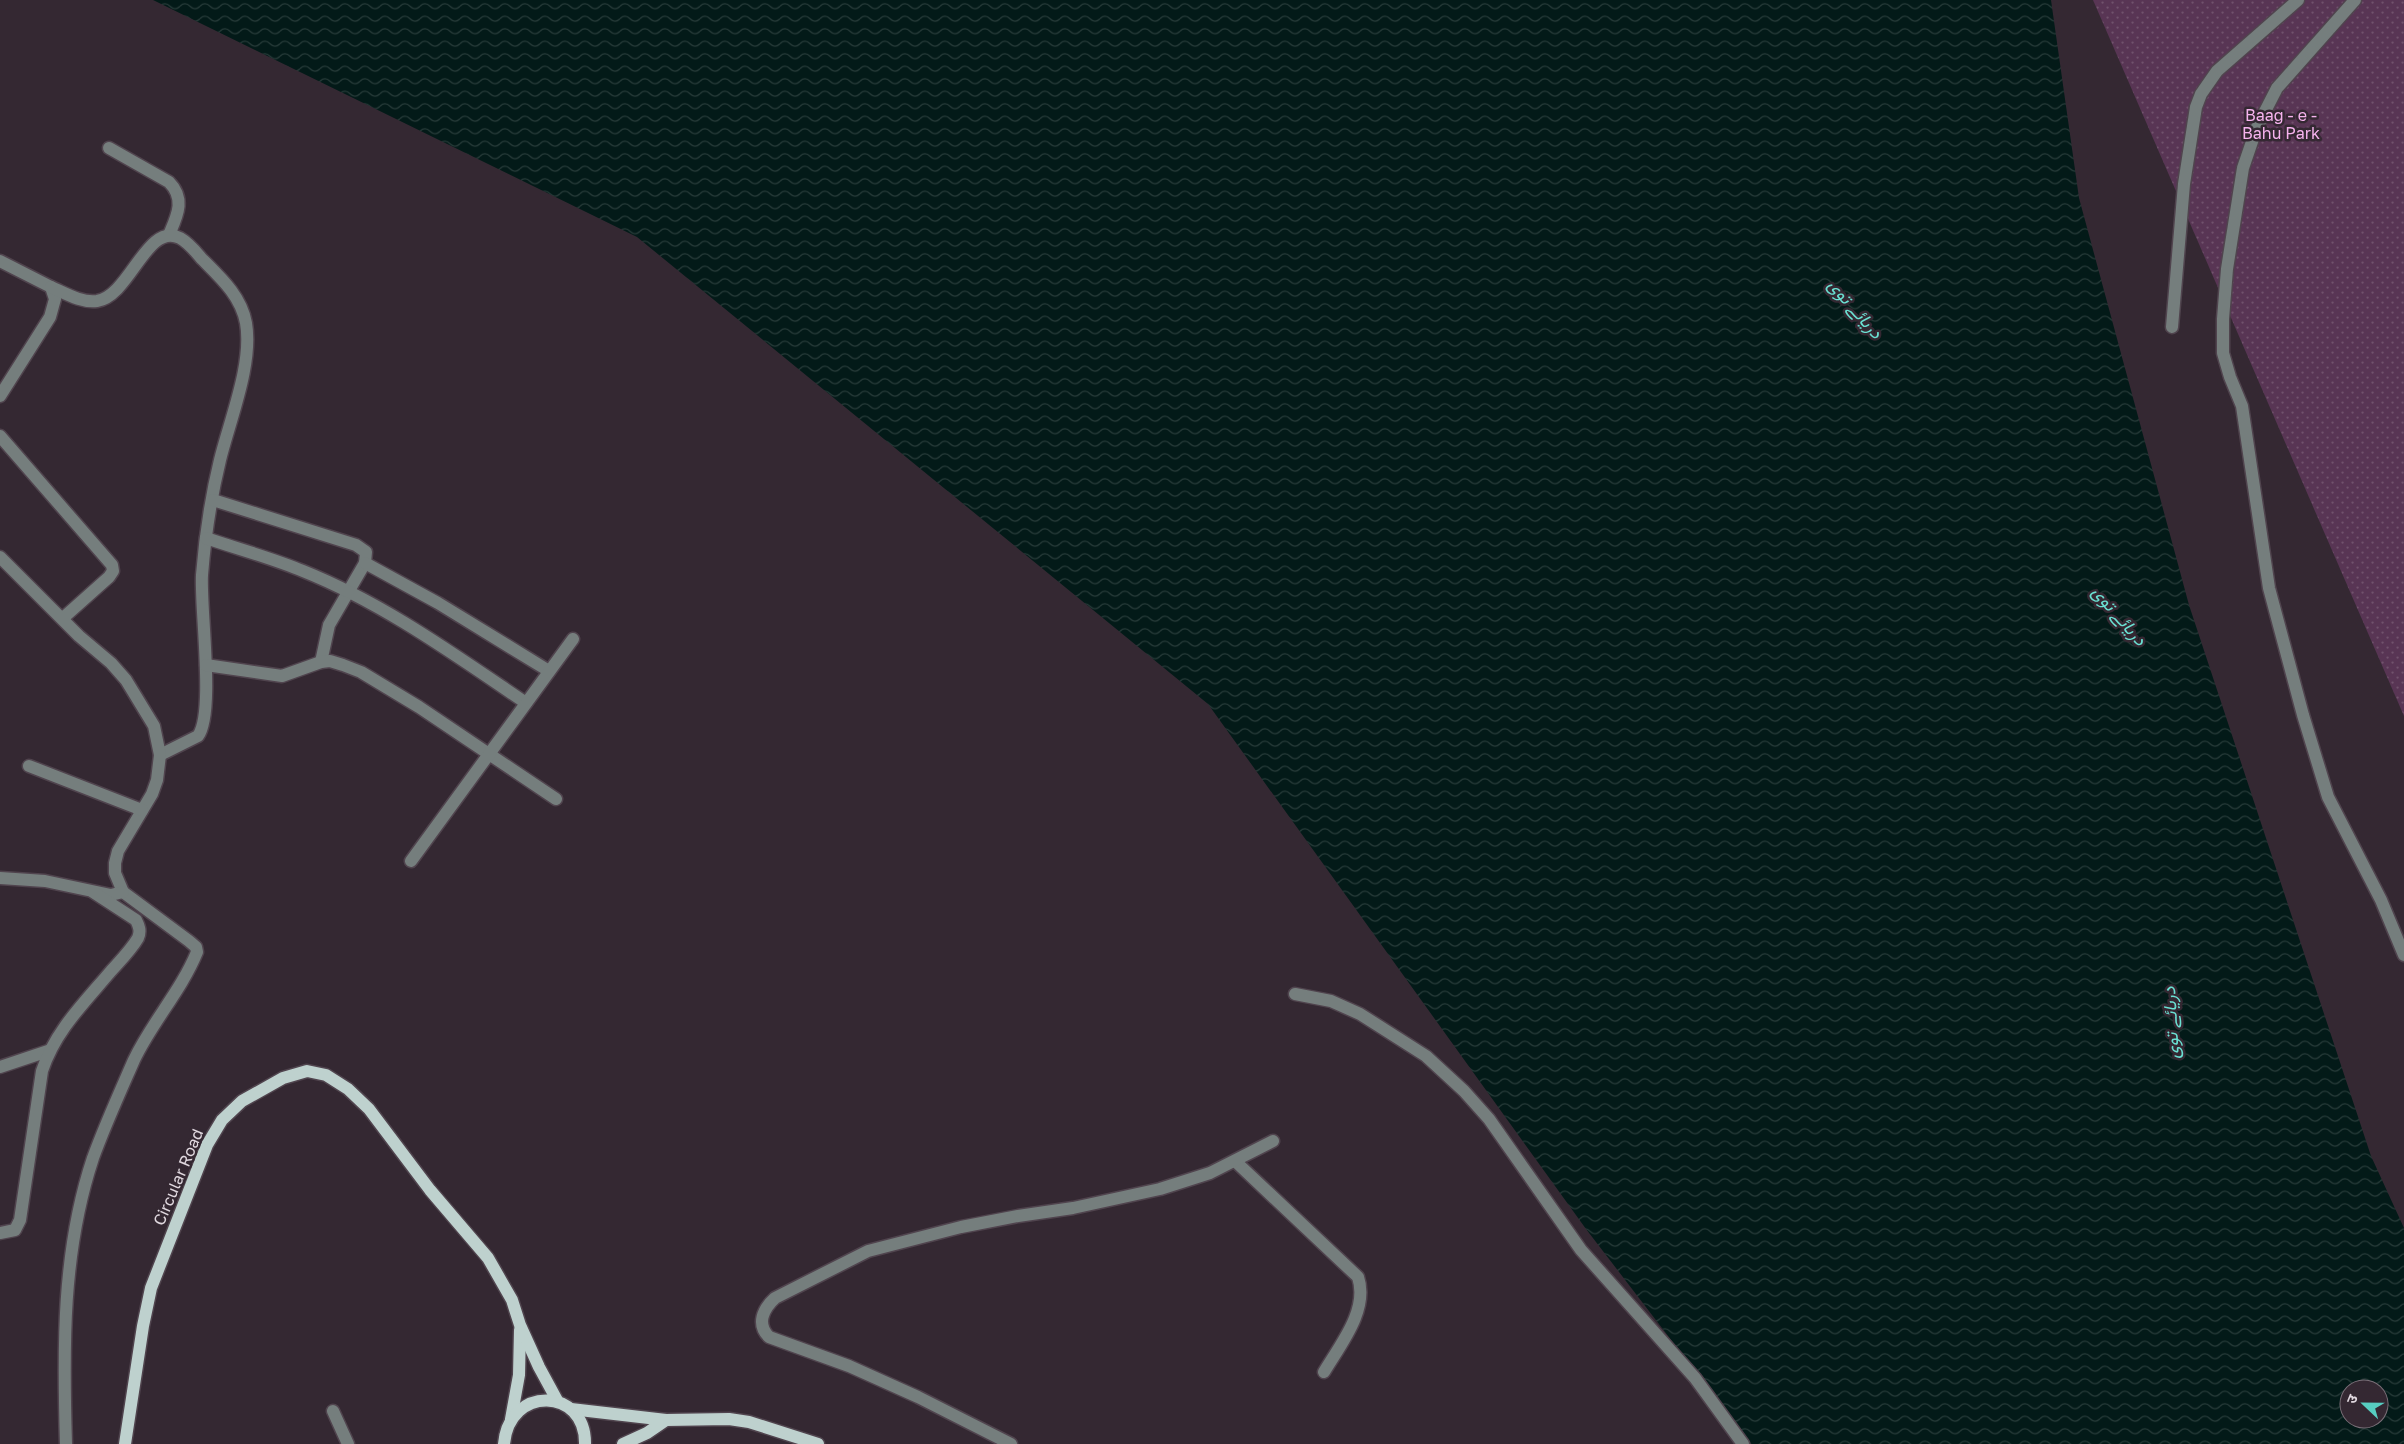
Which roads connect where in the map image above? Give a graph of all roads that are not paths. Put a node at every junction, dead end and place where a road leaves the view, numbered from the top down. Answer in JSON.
{"nodes":[{"id":1,"x":2298,"y":0,"type":"edge"},
{"id":2,"x":2355,"y":0,"type":"edge"},
{"id":3,"x":109,"y":148,"type":"dead end"},
{"id":4,"x":169,"y":235,"type":"junction"},
{"id":5,"x":0,"y":261,"type":"edge"},
{"id":6,"x":51,"y":287,"type":"junction"},
{"id":7,"x":2172,"y":327,"type":"dead end"},
{"id":8,"x":0,"y":396,"type":"edge"},
{"id":9,"x":0,"y":436,"type":"edge"},
{"id":10,"x":213,"y":500,"type":"junction"},
{"id":11,"x":206,"y":538,"type":"junction"},
{"id":12,"x":0,"y":557,"type":"edge"},
{"id":13,"x":365,"y":563,"type":"junction"},
{"id":14,"x":348,"y":592,"type":"junction"},
{"id":15,"x":63,"y":618,"type":"junction"},
{"id":16,"x":573,"y":639,"type":"dead end"},
{"id":17,"x":321,"y":662,"type":"junction"},
{"id":18,"x":206,"y":665,"type":"junction"},
{"id":19,"x":549,"y":671,"type":"junction"},
{"id":20,"x":526,"y":703,"type":"junction"},
{"id":21,"x":488,"y":754,"type":"junction"},
{"id":22,"x":160,"y":755,"type":"junction"},
{"id":23,"x":29,"y":766,"type":"dead end"},
{"id":24,"x":556,"y":799,"type":"dead end"},
{"id":25,"x":142,"y":810,"type":"junction"},
{"id":26,"x":411,"y":861,"type":"dead end"},
{"id":27,"x":0,"y":878,"type":"edge"},
{"id":28,"x":93,"y":892,"type":"junction"},
{"id":29,"x":126,"y":894,"type":"junction"},
{"id":30,"x":2404,"y":955,"type":"edge"},
{"id":31,"x":1295,"y":994,"type":"dead end"},
{"id":32,"x":48,"y":1051,"type":"junction"},
{"id":33,"x":0,"y":1067,"type":"edge"},
{"id":34,"x":1272,"y":1142,"type":"dead end"},
{"id":35,"x":1235,"y":1161,"type":"junction"},
{"id":36,"x":0,"y":1233,"type":"edge"},
{"id":37,"x":520,"y":1325,"type":"junction"},
{"id":38,"x":1324,"y":1372,"type":"dead end"},
{"id":39,"x":558,"y":1402,"type":"junction"},
{"id":40,"x":571,"y":1409,"type":"junction"},
{"id":41,"x":333,"y":1411,"type":"dead end"},
{"id":42,"x":511,"y":1419,"type":"junction"},
{"id":43,"x":666,"y":1420,"type":"junction"},
{"id":44,"x":66,"y":1444,"type":"edge"},
{"id":45,"x":126,"y":1444,"type":"edge"},
{"id":46,"x":348,"y":1444,"type":"edge"},
{"id":47,"x":504,"y":1444,"type":"edge"},
{"id":48,"x":585,"y":1444,"type":"edge"},
{"id":49,"x":623,"y":1444,"type":"edge"},
{"id":50,"x":818,"y":1444,"type":"edge"},
{"id":51,"x":1011,"y":1444,"type":"edge"},
{"id":52,"x":1743,"y":1444,"type":"edge"}],
"edges":[{"from":1,"to":7,"type":"street"},
{"from":2,"to":30,"type":"street"},
{"from":3,"to":4,"type":"street"},
{"from":4,"to":6,"type":"street"},
{"from":4,"to":10,"type":"street"},
{"from":5,"to":6,"type":"street"},
{"from":6,"to":8,"type":"street"},
{"from":9,"to":15,"type":"street"},
{"from":10,"to":11,"type":"street"},
{"from":10,"to":13,"type":"street"},
{"from":11,"to":14,"type":"street"},
{"from":11,"to":18,"type":"street"},
{"from":12,"to":15,"type":"street"},
{"from":13,"to":14,"type":"street"},
{"from":13,"to":19,"type":"street"},
{"from":14,"to":17,"type":"street"},
{"from":14,"to":20,"type":"street"},
{"from":15,"to":22,"type":"street"},
{"from":16,"to":19,"type":"street"},
{"from":17,"to":18,"type":"street"},
{"from":17,"to":21,"type":"street"},
{"from":18,"to":22,"type":"street"},
{"from":19,"to":20,"type":"street"},
{"from":20,"to":21,"type":"street"},
{"from":21,"to":24,"type":"street"},
{"from":21,"to":26,"type":"street"},
{"from":22,"to":25,"type":"street"},
{"from":23,"to":25,"type":"street"},
{"from":25,"to":29,"type":"street"},
{"from":27,"to":28,"type":"street"},
{"from":28,"to":29,"type":"street"},
{"from":28,"to":32,"type":"street"},
{"from":29,"to":44,"type":"street"},
{"from":31,"to":52,"type":"street"},
{"from":32,"to":33,"type":"street"},
{"from":32,"to":36,"type":"street"},
{"from":34,"to":35,"type":"street"},
{"from":35,"to":38,"type":"street"},
{"from":35,"to":51,"type":"street"},
{"from":37,"to":39,"type":"main road"},
{"from":37,"to":42,"type":"main road"},
{"from":37,"to":45,"type":"main road","name":"Circular Road"},
{"from":39,"to":40,"type":"main road"},
{"from":39,"to":42,"type":"main road"},
{"from":40,"to":43,"type":"main road"},
{"from":40,"to":48,"type":"main road"},
{"from":41,"to":46,"type":"street"},
{"from":42,"to":47,"type":"main road"},
{"from":43,"to":49,"type":"main road"},
{"from":43,"to":50,"type":"main road"}]}
